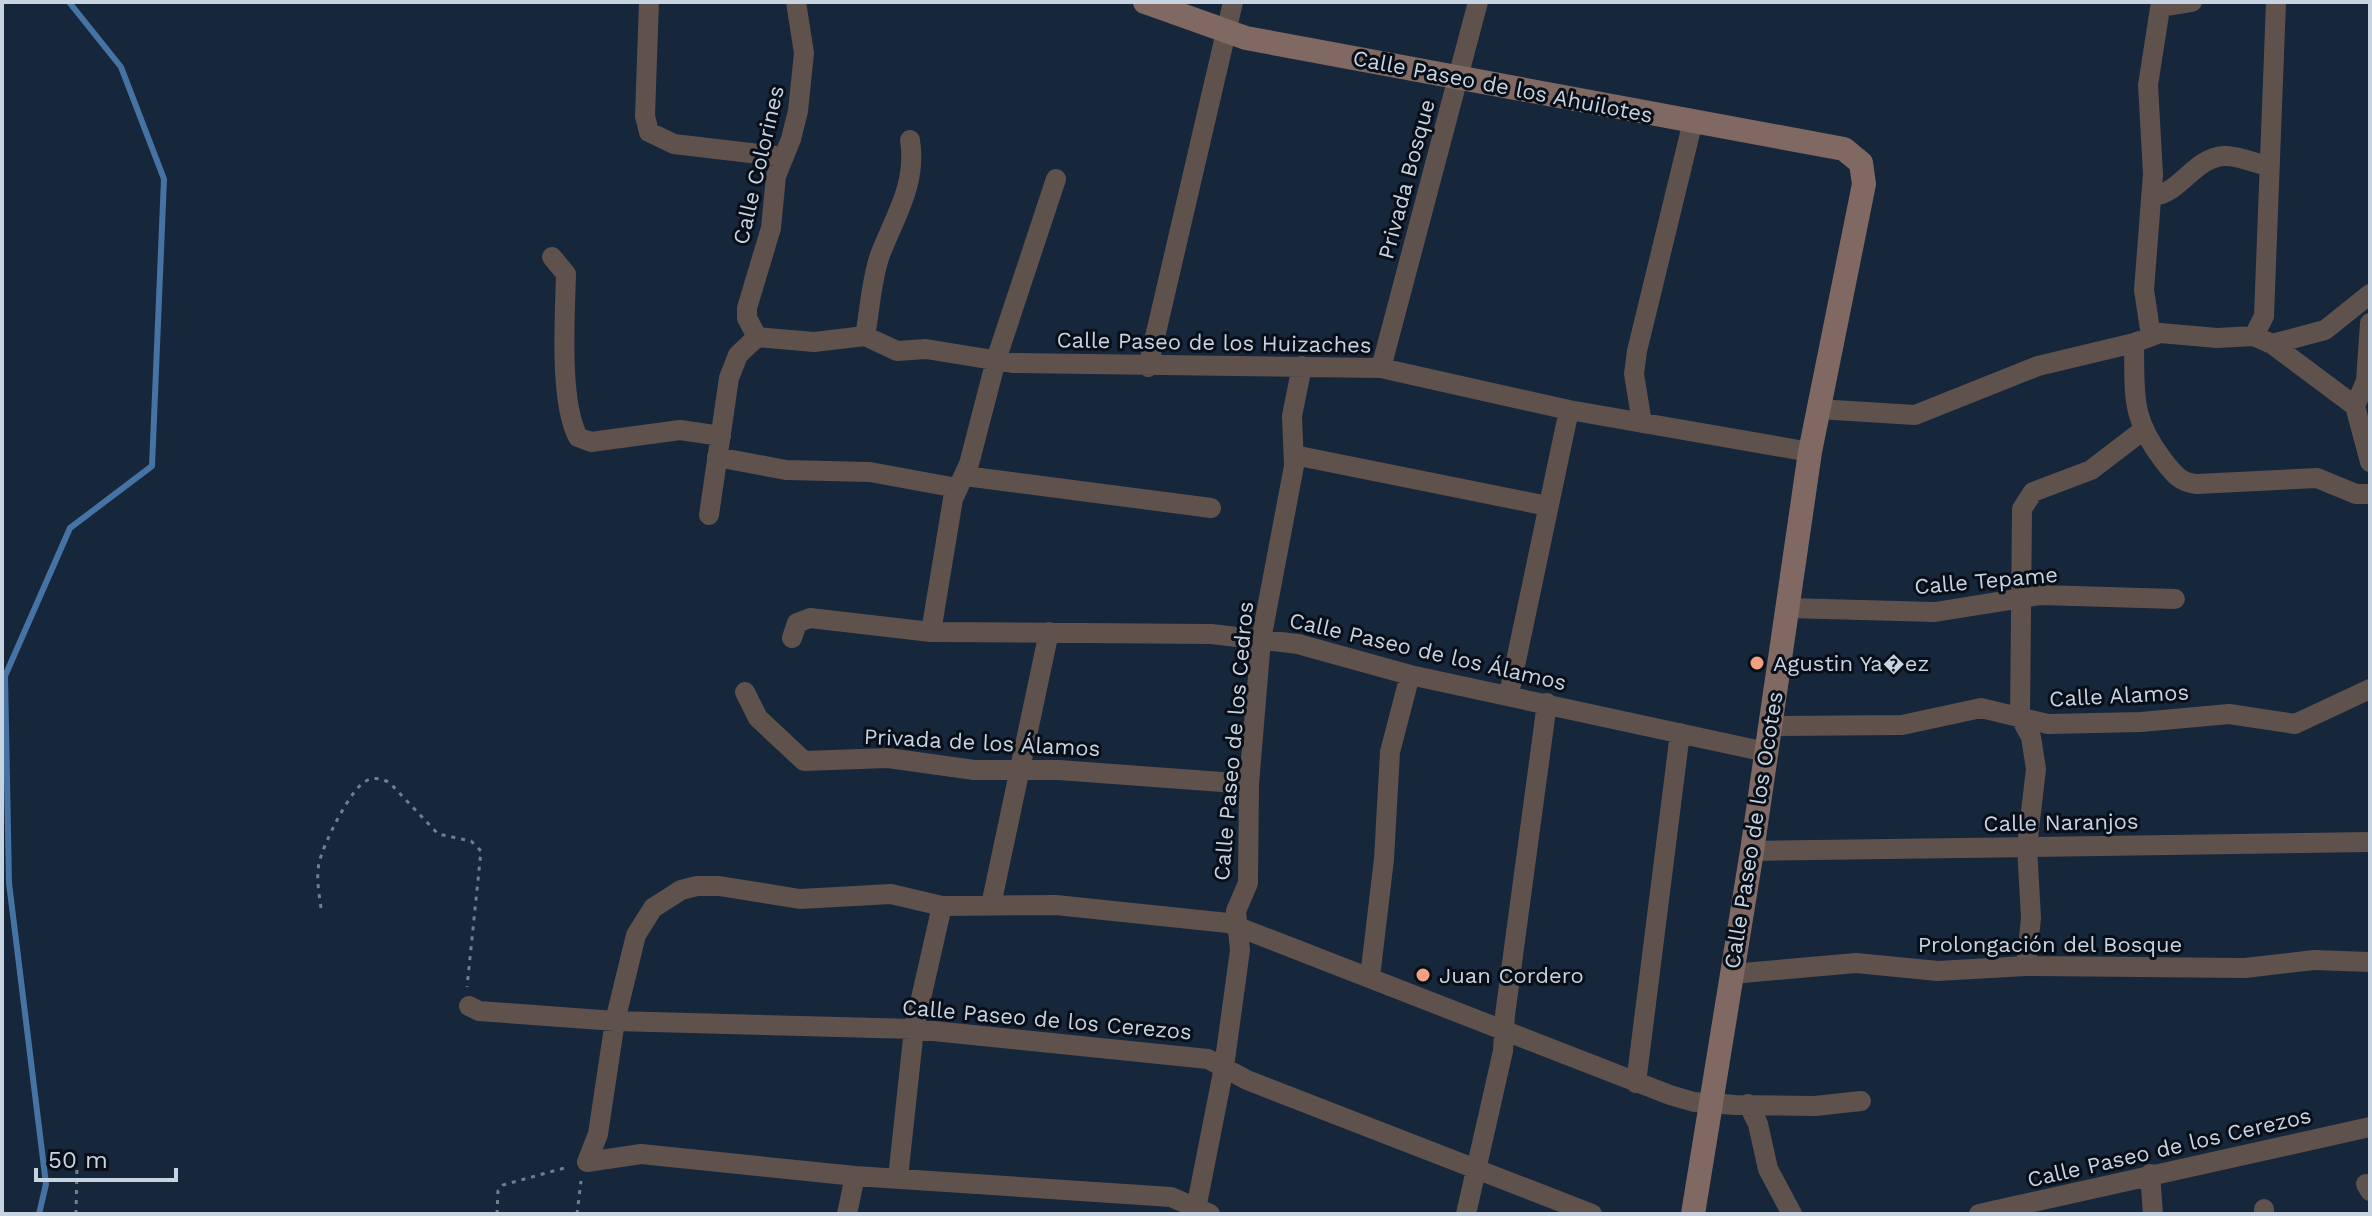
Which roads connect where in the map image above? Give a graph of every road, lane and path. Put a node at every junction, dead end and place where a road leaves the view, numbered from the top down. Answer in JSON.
{"nodes":[{"id":1,"x":649,"y":2,"type":"edge"},
{"id":2,"x":796,"y":2,"type":"edge"},
{"id":3,"x":1145,"y":2,"type":"edge"},
{"id":4,"x":1233,"y":2,"type":"edge"},
{"id":5,"x":1478,"y":2,"type":"edge"},
{"id":6,"x":2192,"y":2,"type":"edge"},
{"id":7,"x":2276,"y":2,"type":"edge"},
{"id":8,"x":2161,"y":4,"type":"edge"},
{"id":9,"x":1226,"y":33,"type":"junction"},
{"id":10,"x":1457,"y":78,"type":"junction"},
{"id":11,"x":1693,"y":121,"type":"junction"},
{"id":12,"x":910,"y":140,"type":"dead end"},
{"id":13,"x":784,"y":157,"type":"junction"},
{"id":14,"x":1861,"y":163,"type":"joint"},
{"id":15,"x":2268,"y":166,"type":"junction"},
{"id":16,"x":1056,"y":179,"type":"dead end"},
{"id":17,"x":2151,"y":196,"type":"junction"},
{"id":18,"x":552,"y":257,"type":"dead end"},
{"id":19,"x":2370,"y":294,"type":"edge"},
{"id":20,"x":2370,"y":323,"type":"edge"},
{"id":21,"x":865,"y":336,"type":"junction"},
{"id":22,"x":757,"y":337,"type":"junction"},
{"id":23,"x":2143,"y":340,"type":"junction"},
{"id":24,"x":2263,"y":340,"type":"junction"},
{"id":25,"x":996,"y":360,"type":"junction"},
{"id":26,"x":1302,"y":366,"type":"junction"},
{"id":27,"x":1148,"y":367,"type":"junction"},
{"id":28,"x":1381,"y":368,"type":"junction"},
{"id":29,"x":2355,"y":406,"type":"junction"},
{"id":30,"x":1818,"y":409,"type":"junction"},
{"id":31,"x":1569,"y":410,"type":"junction"},
{"id":32,"x":1642,"y":423,"type":"junction"},
{"id":33,"x":2142,"y":431,"type":"junction"},
{"id":34,"x":721,"y":436,"type":"junction"},
{"id":35,"x":1810,"y":452,"type":"junction"},
{"id":36,"x":1294,"y":455,"type":"junction"},
{"id":37,"x":717,"y":457,"type":"junction"},
{"id":38,"x":2370,"y":462,"type":"edge"},
{"id":39,"x":961,"y":482,"type":"junction"},
{"id":40,"x":2370,"y":494,"type":"edge"},
{"id":41,"x":1548,"y":506,"type":"junction"},
{"id":42,"x":1211,"y":508,"type":"dead end"},
{"id":43,"x":709,"y":515,"type":"dead end"},
{"id":44,"x":2022,"y":596,"type":"junction"},
{"id":45,"x":2175,"y":599,"type":"dead end"},
{"id":46,"x":1787,"y":608,"type":"junction"},
{"id":47,"x":931,"y":632,"type":"junction"},
{"id":48,"x":1049,"y":632,"type":"junction"},
{"id":49,"x":792,"y":638,"type":"dead end"},
{"id":50,"x":1261,"y":640,"type":"junction"},
{"id":51,"x":1410,"y":675,"type":"junction"},
{"id":52,"x":2370,"y":689,"type":"edge"},
{"id":53,"x":745,"y":692,"type":"dead end"},
{"id":54,"x":1509,"y":694,"type":"junction"},
{"id":55,"x":1547,"y":703,"type":"junction"},
{"id":56,"x":2020,"y":717,"type":"junction"},
{"id":57,"x":1769,"y":726,"type":"junction"},
{"id":58,"x":1680,"y":733,"type":"junction"},
{"id":59,"x":1766,"y":752,"type":"junction"},
{"id":60,"x":1017,"y":770,"type":"junction"},
{"id":61,"x":1249,"y":784,"type":"junction"},
{"id":62,"x":2370,"y":842,"type":"edge"},
{"id":63,"x":2027,"y":846,"type":"junction"},
{"id":64,"x":1752,"y":851,"type":"junction"},
{"id":65,"x":991,"y":905,"type":"junction"},
{"id":66,"x":942,"y":906,"type":"junction"},
{"id":67,"x":321,"y":908,"type":"dead end"},
{"id":68,"x":1238,"y":926,"type":"junction"},
{"id":69,"x":2370,"y":962,"type":"edge"},
{"id":70,"x":2026,"y":966,"type":"junction"},
{"id":71,"x":1731,"y":974,"type":"junction"},
{"id":72,"x":1370,"y":977,"type":"junction"},
{"id":73,"x":469,"y":1006,"type":"joint"},
{"id":74,"x":615,"y":1021,"type":"junction"},
{"id":75,"x":914,"y":1029,"type":"junction"},
{"id":76,"x":1504,"y":1032,"type":"junction"},
{"id":77,"x":1224,"y":1067,"type":"junction"},
{"id":78,"x":1636,"y":1083,"type":"junction"},
{"id":79,"x":1861,"y":1101,"type":"dead end"},
{"id":80,"x":1711,"y":1103,"type":"junction"},
{"id":81,"x":1748,"y":1104,"type":"junction"},
{"id":82,"x":2370,"y":1127,"type":"edge"},
{"id":83,"x":587,"y":1162,"type":"junction"},
{"id":84,"x":77,"y":1165,"type":"dead end"},
{"id":85,"x":1477,"y":1170,"type":"junction"},
{"id":86,"x":2150,"y":1174,"type":"junction"},
{"id":87,"x":855,"y":1176,"type":"junction"},
{"id":88,"x":898,"y":1178,"type":"junction"},
{"id":89,"x":1200,"y":1211,"type":"edge"},
{"id":90,"x":76,"y":1214,"type":"edge"},
{"id":91,"x":497,"y":1214,"type":"edge"},
{"id":92,"x":577,"y":1214,"type":"edge"},
{"id":93,"x":847,"y":1214,"type":"edge"},
{"id":94,"x":1466,"y":1214,"type":"edge"},
{"id":95,"x":1592,"y":1214,"type":"edge"},
{"id":96,"x":1693,"y":1214,"type":"edge"},
{"id":97,"x":1792,"y":1214,"type":"edge"},
{"id":98,"x":1979,"y":1214,"type":"edge"},
{"id":99,"x":2153,"y":1214,"type":"edge"}],
"edges":[{"from":1,"to":13,"type":"street"},
{"from":2,"to":13,"type":"street","name":"Calle Colorines"},
{"from":3,"to":9,"type":"street","name":"Calle Paseo de los Ahuilotes"},
{"from":4,"to":9,"type":"street"},
{"from":5,"to":10,"type":"street","name":"Privada Bosque"},
{"from":6,"to":8,"type":"street"},
{"from":7,"to":15,"type":"street"},
{"from":8,"to":17,"type":"street"},
{"from":9,"to":10,"type":"street","name":"Calle Paseo de los Ahuilotes"},
{"from":9,"to":27,"type":"street"},
{"from":10,"to":11,"type":"street","name":"Calle Paseo de los Ahuilotes"},
{"from":10,"to":28,"type":"street","name":"Privada Bosque"},
{"from":11,"to":14,"type":"street","name":"Calle Paseo de los Ahuilotes"},
{"from":11,"to":32,"type":"street"},
{"from":12,"to":21,"type":"street"},
{"from":13,"to":22,"type":"street","name":"Calle Colorines"},
{"from":14,"to":30,"type":"street","name":"Calle Paseo de los Ocotes"},
{"from":15,"to":17,"type":"street"},
{"from":15,"to":24,"type":"street"},
{"from":16,"to":25,"type":"street"},
{"from":17,"to":23,"type":"street"},
{"from":18,"to":34,"type":"street"},
{"from":19,"to":24,"type":"street"},
{"from":20,"to":29,"type":"street"},
{"from":21,"to":22,"type":"street","name":"Calle Paseo de los Huizaches"},
{"from":21,"to":25,"type":"street","name":"Calle Paseo de los Huizaches"},
{"from":22,"to":34,"type":"street"},
{"from":23,"to":24,"type":"street"},
{"from":23,"to":30,"type":"street"},
{"from":23,"to":33,"type":"street"},
{"from":24,"to":29,"type":"street"},
{"from":25,"to":27,"type":"street","name":"Calle Paseo de los Huizaches"},
{"from":25,"to":39,"type":"street"},
{"from":26,"to":27,"type":"street","name":"Calle Paseo de los Huizaches"},
{"from":26,"to":28,"type":"street","name":"Calle Paseo de los Huizaches"},
{"from":26,"to":36,"type":"street","name":"Calle Paseo de los Cedros"},
{"from":28,"to":31,"type":"street","name":"Calle Paseo de los Huizaches"},
{"from":29,"to":38,"type":"street"},
{"from":30,"to":35,"type":"street","name":"Calle Paseo de los Ocotes"},
{"from":31,"to":32,"type":"street","name":"Calle Paseo de los Huizaches"},
{"from":31,"to":41,"type":"street"},
{"from":32,"to":35,"type":"street","name":"Calle Paseo de los Huizaches"},
{"from":33,"to":40,"type":"street"},
{"from":33,"to":44,"type":"street"},
{"from":34,"to":37,"type":"street"},
{"from":35,"to":46,"type":"street","name":"Calle Paseo de los Ocotes"},
{"from":36,"to":41,"type":"street"},
{"from":36,"to":50,"type":"street","name":"Calle Paseo de los Cedros"},
{"from":37,"to":39,"type":"street"},
{"from":37,"to":43,"type":"street"},
{"from":39,"to":42,"type":"street"},
{"from":39,"to":47,"type":"street"},
{"from":41,"to":54,"type":"street"},
{"from":44,"to":45,"type":"street","name":"Calle Tepame"},
{"from":44,"to":46,"type":"street","name":"Calle Tepame"},
{"from":44,"to":56,"type":"street"},
{"from":46,"to":57,"type":"street","name":"Calle Paseo de los Ocotes"},
{"from":47,"to":48,"type":"street","name":"Calle Paseo de los Álamos"},
{"from":47,"to":49,"type":"street","name":"Calle Paseo de los Álamos"},
{"from":48,"to":50,"type":"street","name":"Calle Paseo de los Álamos"},
{"from":48,"to":60,"type":"street"},
{"from":50,"to":51,"type":"street","name":"Calle Paseo de los Álamos"},
{"from":50,"to":61,"type":"street","name":"Calle Paseo de los Cedros"},
{"from":51,"to":54,"type":"street","name":"Calle Paseo de los Álamos"},
{"from":51,"to":72,"type":"street"},
{"from":52,"to":56,"type":"street","name":"Calle Alamos"},
{"from":53,"to":60,"type":"street","name":"Privada de los Álamos"},
{"from":54,"to":55,"type":"street","name":"Calle Paseo de los Álamos"},
{"from":55,"to":58,"type":"street","name":"Calle Paseo de los Álamos"},
{"from":55,"to":76,"type":"street"},
{"from":56,"to":57,"type":"street","name":"Calle Alamos"},
{"from":56,"to":63,"type":"street"},
{"from":57,"to":59,"type":"street","name":"Calle Paseo de los Ocotes"},
{"from":58,"to":59,"type":"street","name":"Calle Paseo de los Álamos"},
{"from":58,"to":78,"type":"street"},
{"from":59,"to":64,"type":"street","name":"Calle Paseo de los Ocotes"},
{"from":60,"to":61,"type":"street","name":"Privada de los Álamos"},
{"from":60,"to":65,"type":"street"},
{"from":61,"to":68,"type":"street","name":"Calle Paseo de los Cedros"},
{"from":62,"to":63,"type":"street","name":"Calle Naranjos"},
{"from":63,"to":64,"type":"street","name":"Calle Naranjos"},
{"from":63,"to":70,"type":"street"},
{"from":64,"to":71,"type":"street","name":"Calle Paseo de los Ocotes"},
{"from":65,"to":66,"type":"street"},
{"from":65,"to":68,"type":"street"},
{"from":66,"to":74,"type":"street"},
{"from":66,"to":75,"type":"street"},
{"from":67,"to":73,"type":"path"},
{"from":68,"to":72,"type":"street"},
{"from":68,"to":77,"type":"street","name":"Calle Paseo de los Cedros"},
{"from":69,"to":70,"type":"street","name":"Prolongación del Bosque"},
{"from":70,"to":71,"type":"street","name":"Prolongación del Bosque"},
{"from":71,"to":80,"type":"street","name":"Calle Paseo de los Ocotes"},
{"from":72,"to":76,"type":"street"},
{"from":73,"to":74,"type":"street","name":"Calle Paseo de los Cerezos"},
{"from":74,"to":75,"type":"street","name":"Calle Paseo de los Cerezos"},
{"from":74,"to":83,"type":"street"},
{"from":75,"to":77,"type":"street","name":"Calle Paseo de los Cerezos"},
{"from":75,"to":88,"type":"street"},
{"from":76,"to":78,"type":"street"},
{"from":76,"to":85,"type":"street"},
{"from":77,"to":85,"type":"street","name":"Calle Paseo de los Cerezos"},
{"from":77,"to":89,"type":"street","name":"Calle Paseo de los Cedros"},
{"from":78,"to":80,"type":"street"},
{"from":79,"to":81,"type":"street"},
{"from":80,"to":81,"type":"street"},
{"from":80,"to":96,"type":"street","name":"Calle Paseo de los Ocotes"},
{"from":81,"to":97,"type":"street"},
{"from":82,"to":86,"type":"street","name":"Calle Paseo de los Cerezos"},
{"from":83,"to":87,"type":"street"},
{"from":83,"to":91,"type":"path"},
{"from":83,"to":92,"type":"path"},
{"from":84,"to":90,"type":"path"},
{"from":85,"to":94,"type":"street"},
{"from":85,"to":95,"type":"street","name":"Calle Paseo de los Cerezos"},
{"from":86,"to":98,"type":"street","name":"Calle Paseo de los Cerezos"},
{"from":86,"to":99,"type":"street"},
{"from":87,"to":88,"type":"street"},
{"from":87,"to":93,"type":"street"},
{"from":88,"to":89,"type":"street"}]}
